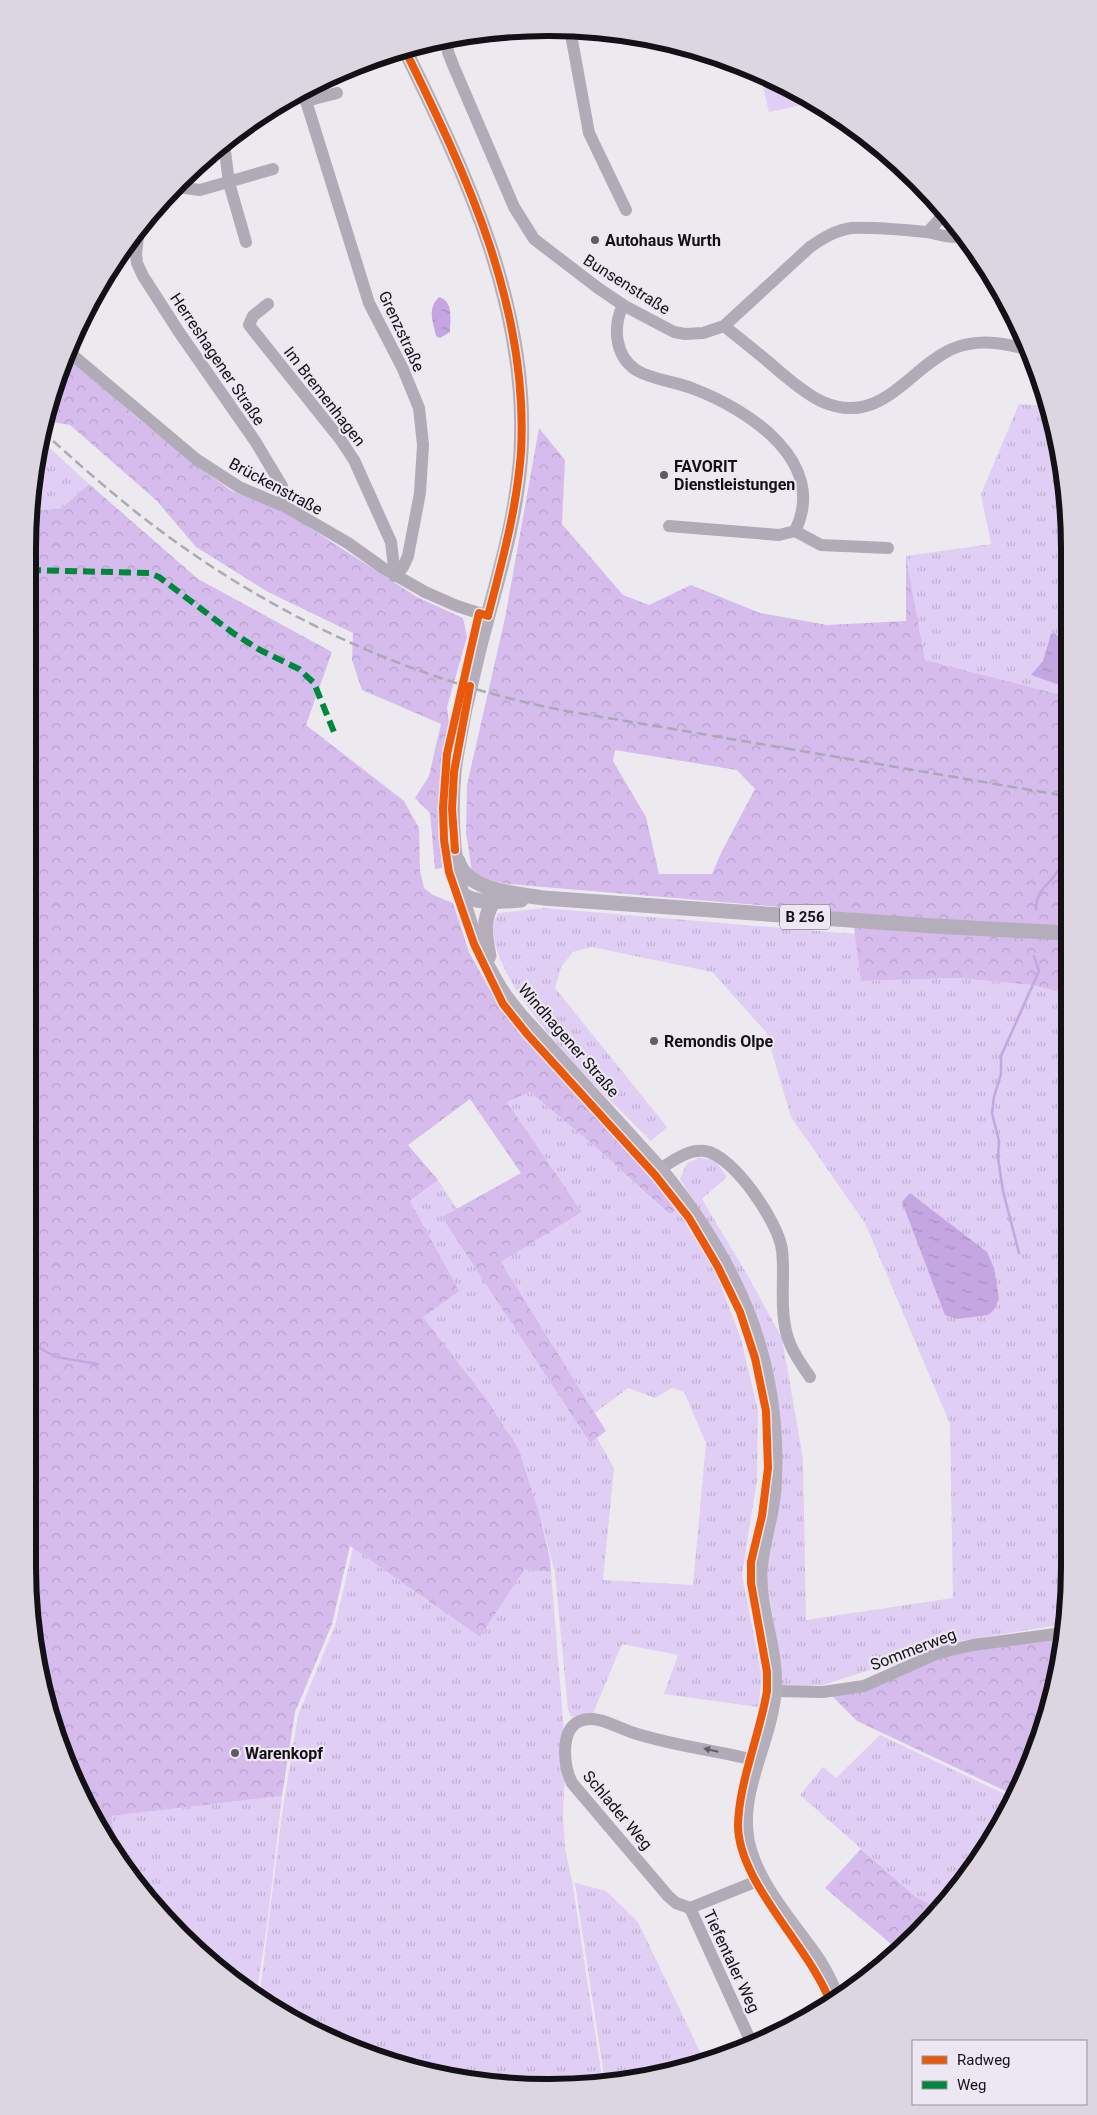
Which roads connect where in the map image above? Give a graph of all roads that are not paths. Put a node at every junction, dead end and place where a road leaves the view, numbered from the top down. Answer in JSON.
{"nodes":[{"id":1,"x":571,"y":37,"type":"edge"},
{"id":2,"x":455,"y":45,"type":"edge"},
{"id":3,"x":448,"y":46,"type":"edge"},
{"id":4,"x":408,"y":56,"type":"edge"},
{"id":5,"x":453,"y":65,"type":"junction"},
{"id":6,"x":337,"y":93,"type":"dead end"},
{"id":7,"x":307,"y":97,"type":"edge"},
{"id":8,"x":301,"y":100,"type":"edge"},
{"id":9,"x":225,"y":151,"type":"dead end"},
{"id":10,"x":273,"y":169,"type":"dead end"},
{"id":11,"x":229,"y":183,"type":"junction"},
{"id":12,"x":185,"y":187,"type":"edge"},
{"id":13,"x":626,"y":210,"type":"dead end"},
{"id":14,"x":940,"y":218,"type":"edge"},
{"id":15,"x":928,"y":232,"type":"junction"},
{"id":16,"x":955,"y":237,"type":"edge"},
{"id":17,"x":246,"y":242,"type":"dead end"},
{"id":18,"x":138,"y":243,"type":"edge"},
{"id":19,"x":268,"y":304,"type":"dead end"},
{"id":20,"x":623,"y":305,"type":"junction"},
{"id":21,"x":724,"y":326,"type":"junction"},
{"id":22,"x":1020,"y":348,"type":"edge"},
{"id":23,"x":74,"y":356,"type":"edge"},
{"id":24,"x":286,"y":507,"type":"junction"},
{"id":25,"x":669,"y":526,"type":"dead end"},
{"id":26,"x":795,"y":531,"type":"junction"},
{"id":27,"x":888,"y":548,"type":"dead end"},
{"id":28,"x":395,"y":576,"type":"junction"},
{"id":29,"x":488,"y":616,"type":"junction"},
{"id":30,"x":455,"y":850,"type":"junction"},
{"id":31,"x":461,"y":894,"type":"junction"},
{"id":32,"x":492,"y":895,"type":"junction"},
{"id":33,"x":1061,"y":933,"type":"edge"},
{"id":34,"x":491,"y":970,"type":"junction"},
{"id":35,"x":660,"y":1169,"type":"junction"},
{"id":36,"x":810,"y":1377,"type":"dead end"},
{"id":37,"x":1056,"y":1635,"type":"edge"},
{"id":38,"x":775,"y":1691,"type":"junction"},
{"id":39,"x":758,"y":1761,"type":"junction"},
{"id":40,"x":762,"y":1879,"type":"junction"},
{"id":41,"x":690,"y":1908,"type":"junction"},
{"id":42,"x":834,"y":1991,"type":"edge"},
{"id":43,"x":749,"y":2038,"type":"edge"}],
"edges":[{"from":1,"to":13,"type":"street"},
{"from":2,"to":5,"type":"street","name":"Bunsenstraße"},
{"from":3,"to":5,"type":"street","name":"Bunsenstraße"},
{"from":4,"to":29,"type":"main road","number":"B 256"},
{"from":5,"to":20,"type":"street","name":"Bunsenstraße"},
{"from":6,"to":7,"type":"street"},
{"from":8,"to":28,"type":"street","name":"Grenzstraße"},
{"from":9,"to":11,"type":"street"},
{"from":10,"to":11,"type":"street"},
{"from":11,"to":12,"type":"street"},
{"from":11,"to":17,"type":"street"},
{"from":14,"to":15,"type":"street"},
{"from":15,"to":16,"type":"street","name":"Bunsenstraße"},
{"from":15,"to":21,"type":"street","name":"Bunsenstraße"},
{"from":18,"to":24,"type":"street","name":"Herreshagener Straße"},
{"from":19,"to":28,"type":"street","name":"Im Bremenhagen"},
{"from":20,"to":21,"type":"street","name":"Bunsenstraße"},
{"from":20,"to":26,"type":"street"},
{"from":21,"to":22,"type":"street"},
{"from":23,"to":24,"type":"street","name":"Brückenstraße"},
{"from":24,"to":28,"type":"street","name":"Brückenstraße"},
{"from":25,"to":26,"type":"street"},
{"from":26,"to":27,"type":"street"},
{"from":28,"to":29,"type":"street","name":"Brückenstraße"},
{"from":29,"to":30,"type":"main road","number":"B 256","bridge":true},
{"from":30,"to":31,"type":"main road","number":"B 256"},
{"from":30,"to":32,"type":"main road","number":"B 256"},
{"from":31,"to":32,"type":"main road","number":"B 256"},
{"from":31,"to":34,"type":"main road","name":"Windhagener Straße"},
{"from":32,"to":33,"type":"main road","number":"B 256"},
{"from":32,"to":34,"type":"main road"},
{"from":34,"to":35,"type":"main road","name":"Windhagener Straße"},
{"from":35,"to":36,"type":"street"},
{"from":35,"to":38,"type":"main road","name":"Windhagener Straße"},
{"from":37,"to":38,"type":"street","name":"Sommerweg"},
{"from":38,"to":39,"type":"main road","name":"Windhagener Straße"},
{"from":39,"to":40,"type":"main road","name":"Windhagener Straße"},
{"from":39,"to":41,"type":"street","name":"Schlader Weg","one_way":true},
{"from":40,"to":41,"type":"street","name":"Tiefentaler Weg"},
{"from":40,"to":42,"type":"main road","name":"Windhagener Straße"},
{"from":41,"to":43,"type":"street","name":"Tiefentaler Weg"}]}
